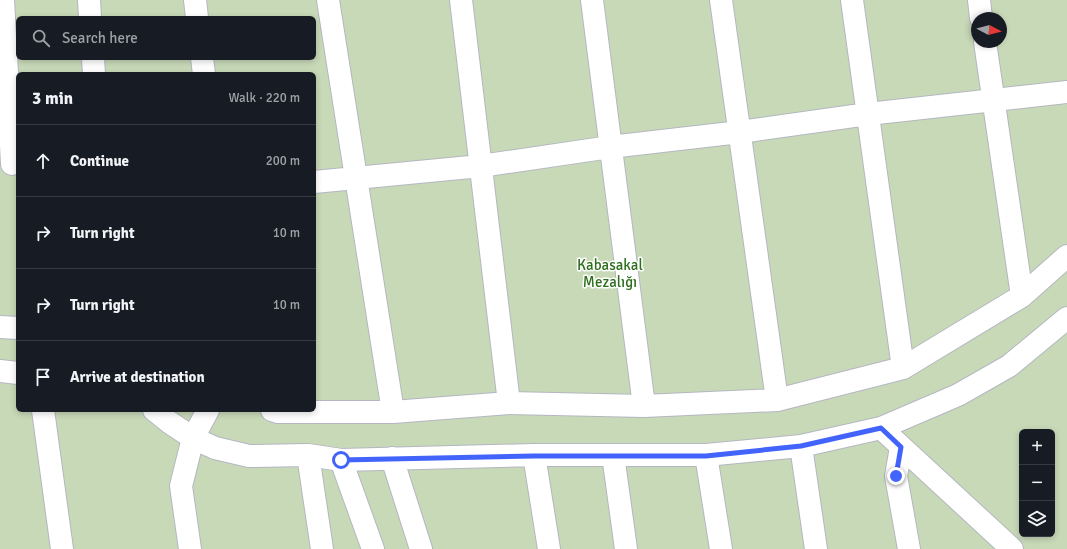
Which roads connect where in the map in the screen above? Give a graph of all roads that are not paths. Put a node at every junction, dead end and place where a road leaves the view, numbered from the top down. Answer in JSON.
{"nodes":[{"id":1,"x":3,"y":0,"type":"edge"},
{"id":2,"x":89,"y":0,"type":"edge"},
{"id":3,"x":195,"y":0,"type":"edge"},
{"id":4,"x":328,"y":0,"type":"edge"},
{"id":5,"x":461,"y":0,"type":"edge"},
{"id":6,"x":592,"y":0,"type":"edge"},
{"id":7,"x":721,"y":0,"type":"edge"},
{"id":8,"x":852,"y":0,"type":"edge"},
{"id":9,"x":979,"y":0,"type":"edge"},
{"id":10,"x":980,"y":12,"type":"edge"},
{"id":11,"x":90,"y":16,"type":"edge"},
{"id":12,"x":197,"y":16,"type":"edge"},
{"id":13,"x":986,"y":48,"type":"edge"},
{"id":14,"x":93,"y":60,"type":"edge"},
{"id":15,"x":202,"y":60,"type":"edge"},
{"id":16,"x":94,"y":72,"type":"edge"},
{"id":17,"x":204,"y":72,"type":"edge"},
{"id":18,"x":1067,"y":92,"type":"edge"},
{"id":19,"x":993,"y":100,"type":"junction"},
{"id":20,"x":868,"y":114,"type":"junction"},
{"id":21,"x":740,"y":132,"type":"junction"},
{"id":22,"x":610,"y":147,"type":"junction"},
{"id":23,"x":10,"y":164,"type":"edge"},
{"id":24,"x":481,"y":166,"type":"junction"},
{"id":25,"x":356,"y":178,"type":"junction"},
{"id":26,"x":316,"y":182,"type":"edge"},
{"id":27,"x":1067,"y":256,"type":"edge"},
{"id":28,"x":1022,"y":296,"type":"junction"},
{"id":29,"x":1065,"y":322,"type":"edge"},
{"id":30,"x":0,"y":327,"type":"edge"},
{"id":31,"x":16,"y":328,"type":"edge"},
{"id":32,"x":903,"y":368,"type":"junction"},
{"id":33,"x":0,"y":371,"type":"edge"},
{"id":34,"x":16,"y":373,"type":"edge"},
{"id":35,"x":777,"y":400,"type":"junction"},
{"id":36,"x":509,"y":403,"type":"junction"},
{"id":37,"x":644,"y":406,"type":"junction"},
{"id":38,"x":43,"y":412,"type":"edge"},
{"id":39,"x":156,"y":412,"type":"edge"},
{"id":40,"x":207,"y":412,"type":"edge"},
{"id":41,"x":278,"y":412,"type":"edge"},
{"id":42,"x":316,"y":412,"type":"edge"},
{"id":43,"x":316,"y":412,"type":"edge"},
{"id":44,"x":393,"y":412,"type":"junction"},
{"id":45,"x":881,"y":428,"type":"junction"},
{"id":46,"x":193,"y":438,"type":"junction"},
{"id":47,"x":801,"y":446,"type":"junction"},
{"id":48,"x":901,"y":447,"type":"junction"},
{"id":49,"x":308,"y":455,"type":"junction"},
{"id":50,"x":613,"y":455,"type":"junction"},
{"id":51,"x":534,"y":456,"type":"junction"},
{"id":52,"x":706,"y":456,"type":"junction"},
{"id":53,"x":392,"y":458,"type":"junction"},
{"id":54,"x":341,"y":460,"type":"junction"},
{"id":55,"x":62,"y":549,"type":"edge"},
{"id":56,"x":190,"y":549,"type":"edge"},
{"id":57,"x":322,"y":549,"type":"edge"},
{"id":58,"x":373,"y":549,"type":"edge"},
{"id":59,"x":421,"y":549,"type":"edge"},
{"id":60,"x":549,"y":549,"type":"edge"},
{"id":61,"x":626,"y":549,"type":"edge"},
{"id":62,"x":721,"y":549,"type":"edge"},
{"id":63,"x":816,"y":549,"type":"edge"},
{"id":64,"x":909,"y":549,"type":"edge"},
{"id":65,"x":1011,"y":549,"type":"edge"}],
"edges":[{"from":1,"to":23,"type":"lane"},
{"from":2,"to":11,"type":"lane"},
{"from":3,"to":12,"type":"lane"},
{"from":4,"to":25,"type":"lane"},
{"from":5,"to":24,"type":"lane"},
{"from":6,"to":22,"type":"lane"},
{"from":7,"to":21,"type":"lane"},
{"from":8,"to":20,"type":"lane"},
{"from":9,"to":10,"type":"lane"},
{"from":13,"to":19,"type":"lane"},
{"from":14,"to":16,"type":"lane"},
{"from":15,"to":17,"type":"lane"},
{"from":18,"to":19,"type":"lane"},
{"from":19,"to":20,"type":"lane"},
{"from":19,"to":28,"type":"lane"},
{"from":20,"to":21,"type":"lane"},
{"from":20,"to":32,"type":"lane"},
{"from":21,"to":22,"type":"lane"},
{"from":21,"to":35,"type":"lane"},
{"from":22,"to":24,"type":"lane"},
{"from":22,"to":37,"type":"lane"},
{"from":24,"to":25,"type":"lane"},
{"from":24,"to":36,"type":"lane"},
{"from":25,"to":26,"type":"lane"},
{"from":25,"to":44,"type":"lane"},
{"from":27,"to":28,"type":"lane"},
{"from":28,"to":32,"type":"lane"},
{"from":29,"to":45,"type":"lane"},
{"from":30,"to":31,"type":"lane"},
{"from":32,"to":35,"type":"lane"},
{"from":33,"to":34,"type":"lane"},
{"from":35,"to":37,"type":"lane"},
{"from":36,"to":37,"type":"lane"},
{"from":36,"to":44,"type":"lane"},
{"from":38,"to":55,"type":"lane"},
{"from":39,"to":46,"type":"lane"},
{"from":40,"to":46,"type":"lane"},
{"from":41,"to":42,"type":"lane"},
{"from":43,"to":44,"type":"lane"},
{"from":45,"to":47,"type":"lane"},
{"from":45,"to":48,"type":"lane"},
{"from":46,"to":49,"type":"lane"},
{"from":46,"to":56,"type":"lane"},
{"from":47,"to":52,"type":"lane"},
{"from":47,"to":63,"type":"lane"},
{"from":48,"to":64,"type":"lane"},
{"from":48,"to":65,"type":"lane"},
{"from":49,"to":54,"type":"lane"},
{"from":49,"to":57,"type":"lane"},
{"from":50,"to":51,"type":"lane"},
{"from":50,"to":52,"type":"lane"},
{"from":50,"to":61,"type":"lane"},
{"from":51,"to":53,"type":"lane"},
{"from":51,"to":60,"type":"lane"},
{"from":52,"to":62,"type":"lane"},
{"from":53,"to":54,"type":"lane"},
{"from":53,"to":59,"type":"lane"},
{"from":54,"to":58,"type":"lane"}]}
